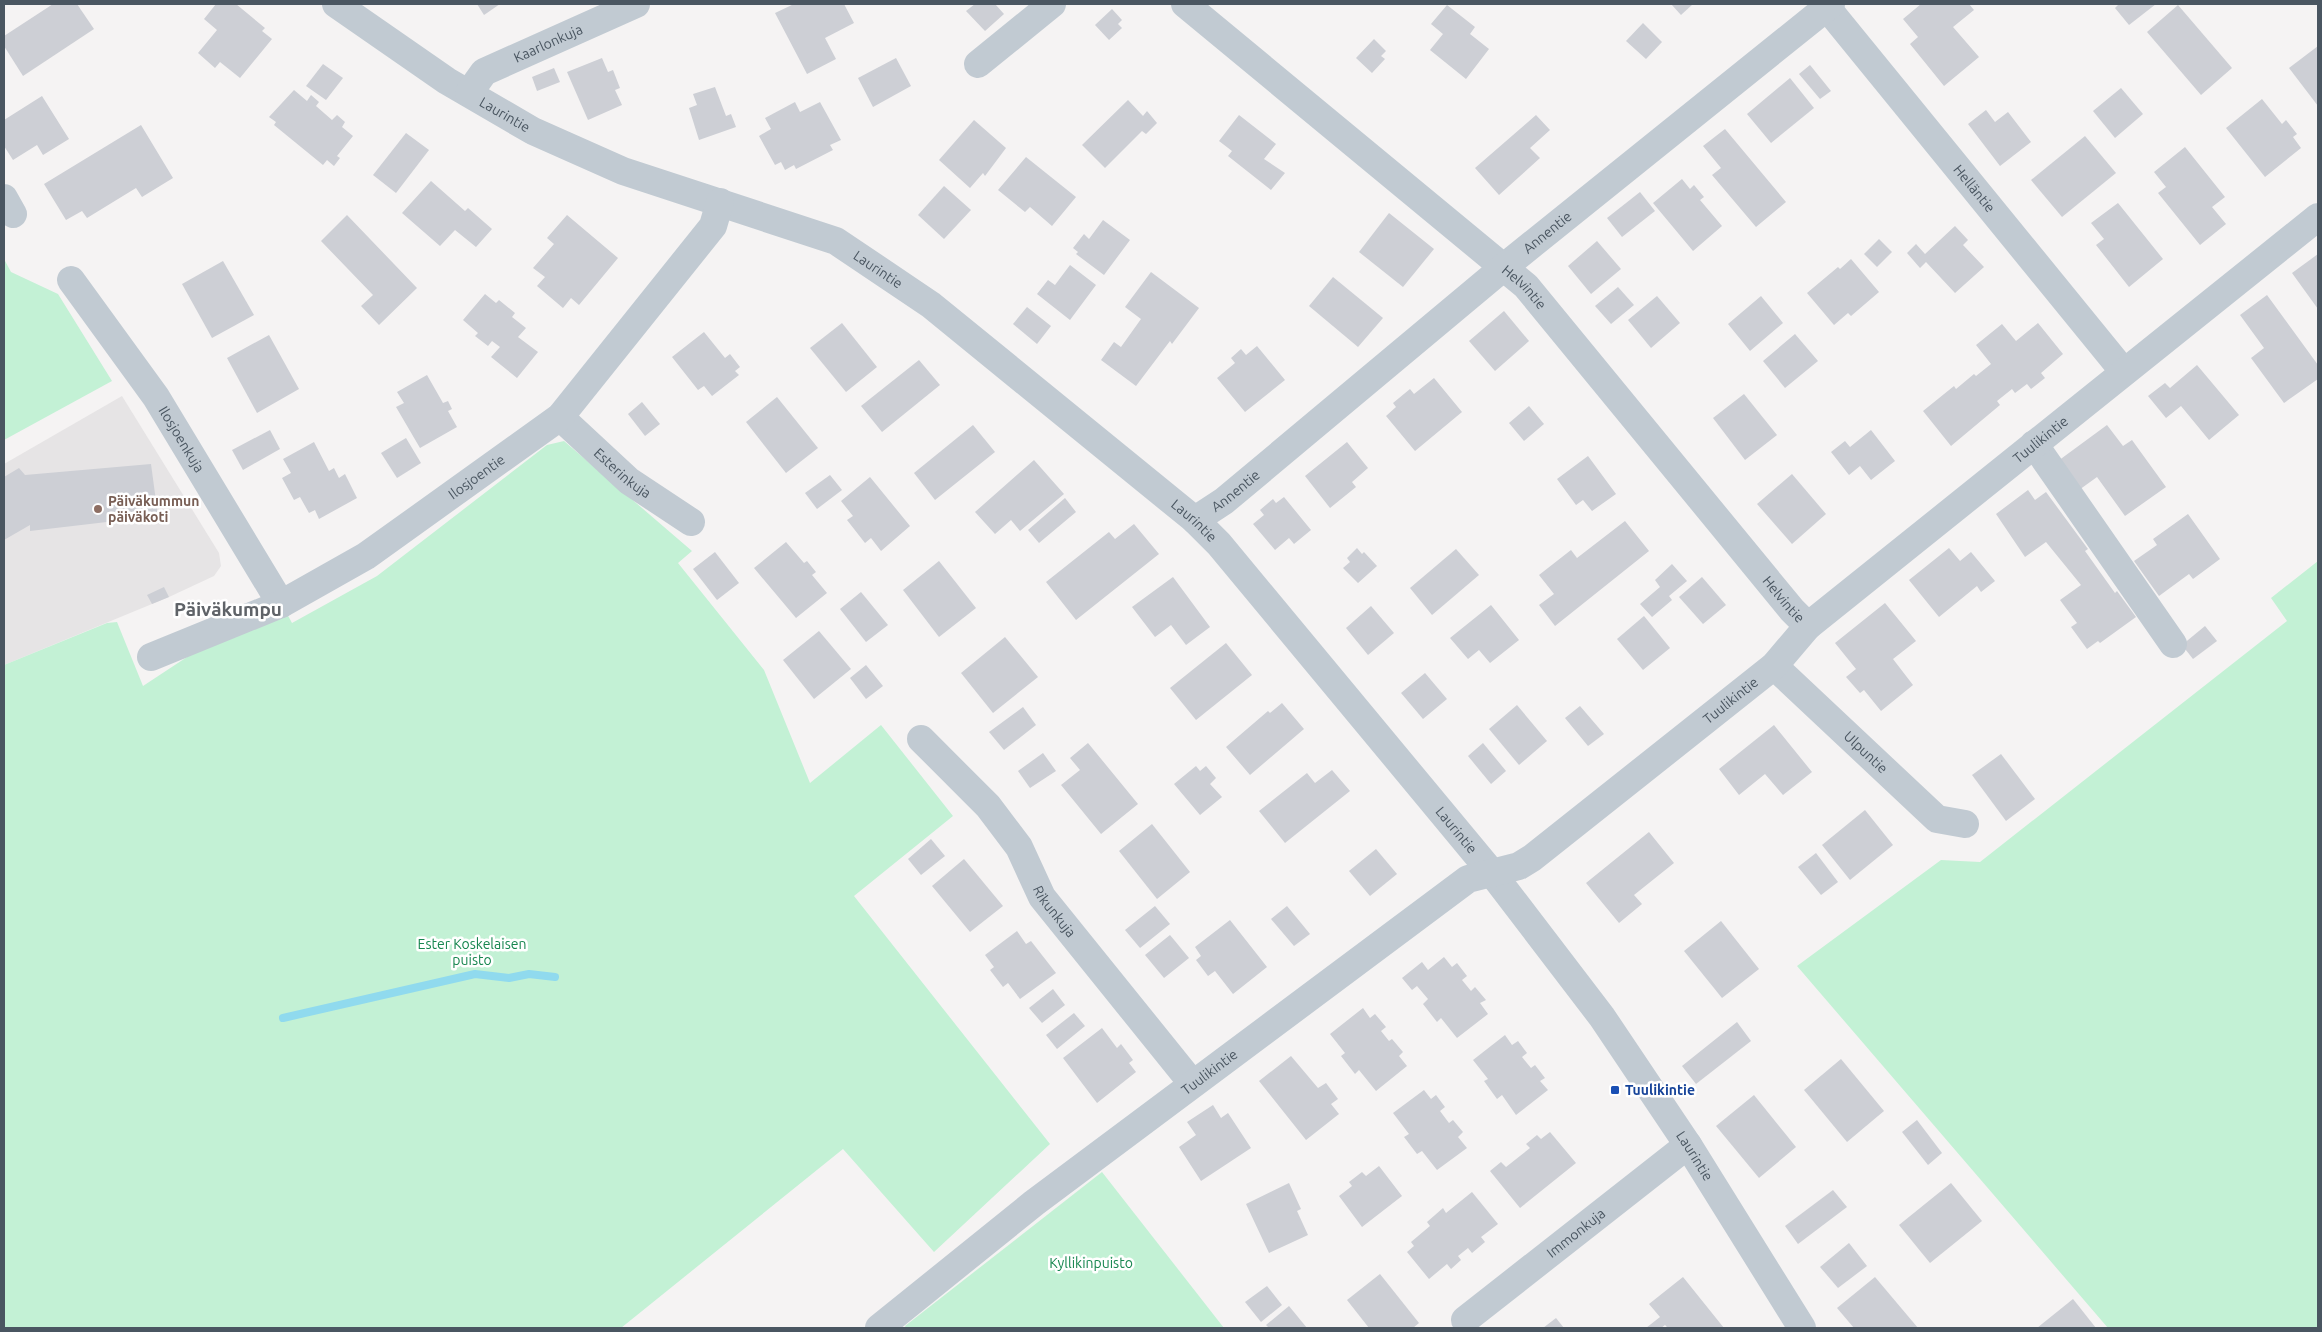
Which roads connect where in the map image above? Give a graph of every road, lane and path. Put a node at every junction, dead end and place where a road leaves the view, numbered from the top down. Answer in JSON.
{"nodes":[{"id":1,"x":336,"y":4,"type":"edge"},
{"id":2,"x":636,"y":4,"type":"edge"},
{"id":3,"x":1052,"y":4,"type":"edge"},
{"id":4,"x":1185,"y":4,"type":"edge"},
{"id":5,"x":1828,"y":5,"type":"edge"},
{"id":6,"x":978,"y":64,"type":"dead end"},
{"id":7,"x":469,"y":94,"type":"junction"},
{"id":8,"x":720,"y":202,"type":"junction"},
{"id":9,"x":2318,"y":217,"type":"edge"},
{"id":10,"x":1504,"y":267,"type":"junction"},
{"id":11,"x":71,"y":280,"type":"dead end"},
{"id":12,"x":2124,"y":372,"type":"junction"},
{"id":13,"x":560,"y":418,"type":"junction"},
{"id":14,"x":2034,"y":444,"type":"junction"},
{"id":15,"x":1195,"y":520,"type":"junction"},
{"id":16,"x":691,"y":522,"type":"dead end"},
{"id":17,"x":281,"y":604,"type":"junction"},
{"id":18,"x":1808,"y":626,"type":"junction"},
{"id":19,"x":2173,"y":644,"type":"dead end"},
{"id":20,"x":151,"y":657,"type":"dead end"},
{"id":21,"x":1774,"y":666,"type":"junction"},
{"id":22,"x":921,"y":739,"type":"dead end"},
{"id":23,"x":1965,"y":824,"type":"dead end"},
{"id":24,"x":1492,"y":873,"type":"junction"},
{"id":25,"x":1192,"y":1083,"type":"junction"},
{"id":26,"x":1688,"y":1145,"type":"junction"},
{"id":27,"x":1465,"y":1320,"type":"dead end"},
{"id":28,"x":879,"y":1328,"type":"edge"},
{"id":29,"x":1802,"y":1328,"type":"edge"}],
"edges":[{"from":1,"to":7,"type":"street","name":"Laurintie"},
{"from":2,"to":7,"type":"street","name":"Kaarlonkuja"},
{"from":3,"to":6,"type":"street"},
{"from":4,"to":10,"type":"street","name":"Helvintie"},
{"from":5,"to":10,"type":"street","name":"Annentie"},
{"from":5,"to":12,"type":"street","name":"Helläntie"},
{"from":7,"to":8,"type":"street","name":"Laurintie"},
{"from":8,"to":13,"type":"street","name":"Ilosjoentie"},
{"from":8,"to":15,"type":"street","name":"Laurintie"},
{"from":9,"to":12,"type":"street","name":"Tuulikintie"},
{"from":10,"to":15,"type":"street","name":"Annentie"},
{"from":10,"to":18,"type":"street","name":"Helvintie"},
{"from":11,"to":17,"type":"street","name":"Ilosjoenkuja"},
{"from":12,"to":14,"type":"street","name":"Tuulikintie"},
{"from":13,"to":16,"type":"street","name":"Esterinkuja"},
{"from":13,"to":17,"type":"street","name":"Ilosjoentie"},
{"from":14,"to":18,"type":"street","name":"Tuulikintie"},
{"from":14,"to":19,"type":"street"},
{"from":15,"to":24,"type":"street","name":"Laurintie"},
{"from":17,"to":20,"type":"street","name":"Ilosjoentie"},
{"from":18,"to":21,"type":"street","name":"Tuulikintie"},
{"from":21,"to":23,"type":"street","name":"Ulpuntie"},
{"from":21,"to":24,"type":"street","name":"Tuulikintie"},
{"from":22,"to":25,"type":"street","name":"Rikunkuja"},
{"from":24,"to":25,"type":"street","name":"Tuulikintie"},
{"from":24,"to":26,"type":"street","name":"Laurintie"},
{"from":25,"to":28,"type":"street","name":"Tuulikintie"},
{"from":26,"to":27,"type":"street","name":"Immonkuja"},
{"from":26,"to":29,"type":"street","name":"Laurintie"}]}
